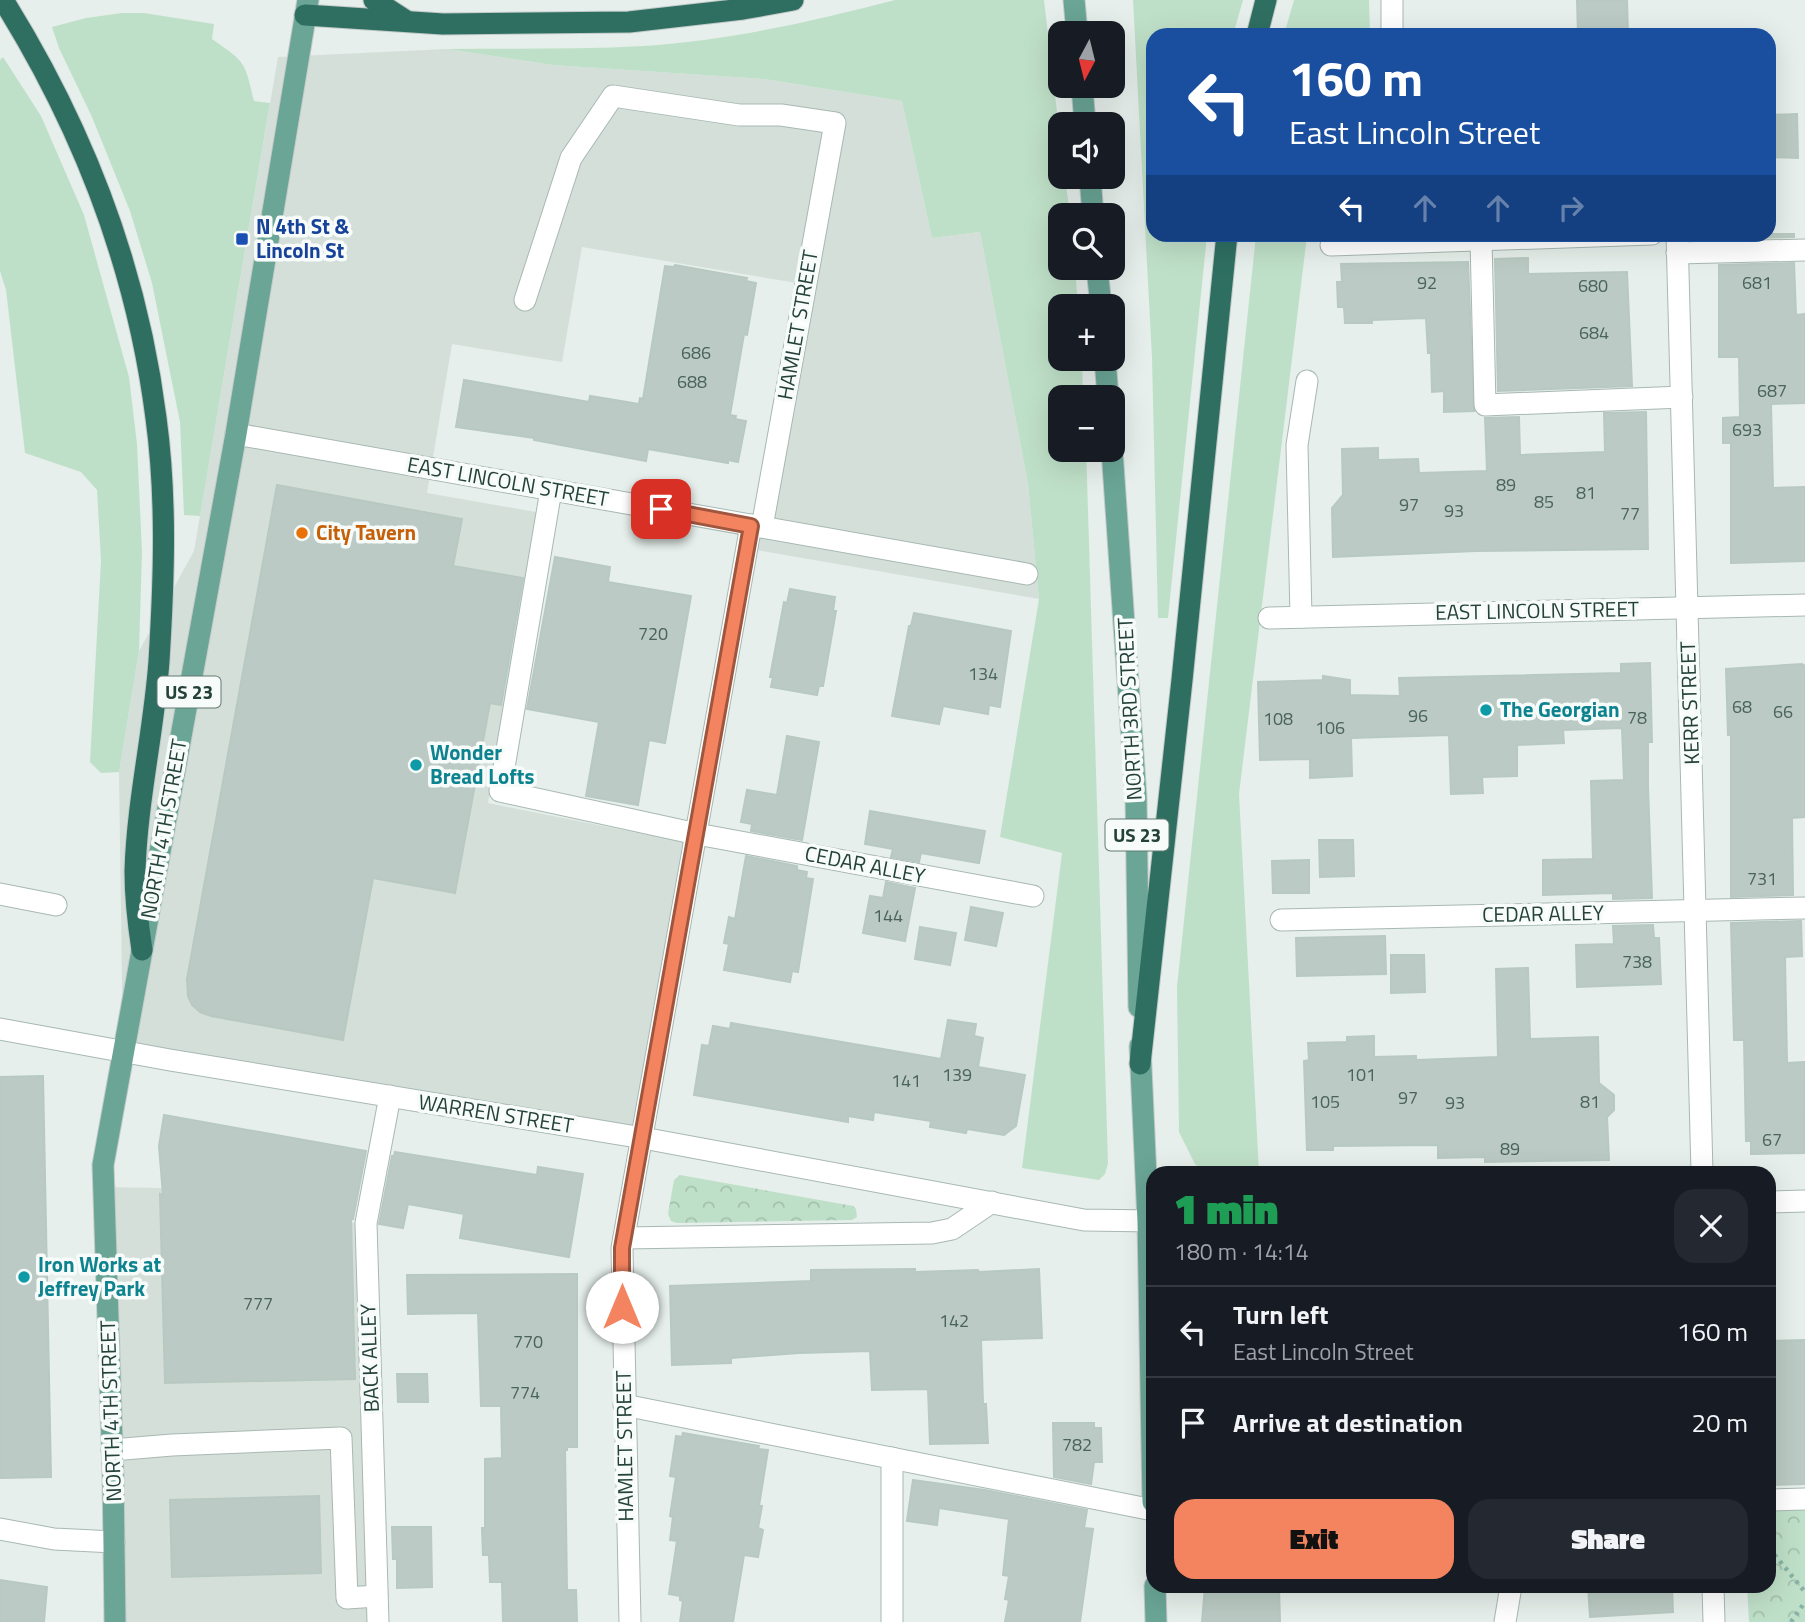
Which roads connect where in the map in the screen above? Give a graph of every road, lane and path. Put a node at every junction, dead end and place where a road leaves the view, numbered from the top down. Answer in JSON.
{"nodes":[{"id":1,"x":3,"y":0,"type":"edge"},
{"id":2,"x":374,"y":0,"type":"edge"},
{"id":3,"x":793,"y":0,"type":"edge"},
{"id":4,"x":1074,"y":0,"type":"edge"},
{"id":5,"x":1266,"y":0,"type":"edge"},
{"id":6,"x":1392,"y":0,"type":"edge"},
{"id":7,"x":306,"y":8,"type":"edge"},
{"id":8,"x":1076,"y":21,"type":"edge"},
{"id":9,"x":407,"y":22,"type":"junction"},
{"id":10,"x":1259,"y":28,"type":"edge"},
{"id":11,"x":1392,"y":28,"type":"edge"},
{"id":12,"x":1226,"y":242,"type":"edge"},
{"id":13,"x":1363,"y":242,"type":"edge"},
{"id":14,"x":1480,"y":242,"type":"edge"},
{"id":15,"x":1677,"y":244,"type":"edge"},
{"id":16,"x":1331,"y":245,"type":"dead end"},
{"id":17,"x":1805,"y":250,"type":"edge"},
{"id":18,"x":525,"y":300,"type":"dead end"},
{"id":19,"x":1307,"y":381,"type":"dead end"},
{"id":20,"x":1682,"y":397,"type":"junction"},
{"id":21,"x":236,"y":434,"type":"junction"},
{"id":22,"x":1113,"y":462,"type":"edge"},
{"id":23,"x":551,"y":490,"type":"junction"},
{"id":24,"x":756,"y":526,"type":"junction"},
{"id":25,"x":1027,"y":574,"type":"dead end"},
{"id":26,"x":1805,"y":605,"type":"edge"},
{"id":27,"x":1687,"y":608,"type":"junction"},
{"id":28,"x":1301,"y":617,"type":"junction"},
{"id":29,"x":1269,"y":618,"type":"dead end"},
{"id":30,"x":696,"y":834,"type":"junction"},
{"id":31,"x":0,"y":894,"type":"edge"},
{"id":32,"x":1033,"y":897,"type":"dead end"},
{"id":33,"x":56,"y":905,"type":"dead end"},
{"id":34,"x":1805,"y":908,"type":"edge"},
{"id":35,"x":1695,"y":911,"type":"junction"},
{"id":36,"x":1281,"y":920,"type":"dead end"},
{"id":37,"x":142,"y":950,"type":"junction"},
{"id":38,"x":0,"y":1029,"type":"edge"},
{"id":39,"x":123,"y":1052,"type":"junction"},
{"id":40,"x":1140,"y":1064,"type":"junction"},
{"id":41,"x":390,"y":1096,"type":"junction"},
{"id":42,"x":643,"y":1138,"type":"junction"},
{"id":43,"x":1147,"y":1166,"type":"edge"},
{"id":44,"x":1702,"y":1166,"type":"edge"},
{"id":45,"x":1805,"y":1201,"type":"edge"},
{"id":46,"x":992,"y":1202,"type":"junction"},
{"id":47,"x":1776,"y":1202,"type":"edge"},
{"id":48,"x":1146,"y":1221,"type":"edge"},
{"id":49,"x":624,"y":1238,"type":"junction"},
{"id":50,"x":624,"y":1405,"type":"junction"},
{"id":51,"x":112,"y":1450,"type":"junction"},
{"id":52,"x":892,"y":1458,"type":"junction"},
{"id":53,"x":1805,"y":1499,"type":"edge"},
{"id":54,"x":1776,"y":1500,"type":"edge"},
{"id":55,"x":1146,"y":1509,"type":"edge"},
{"id":56,"x":0,"y":1530,"type":"edge"},
{"id":57,"x":114,"y":1542,"type":"junction"},
{"id":58,"x":1776,"y":1557,"type":"edge"},
{"id":59,"x":1805,"y":1592,"type":"edge"},
{"id":60,"x":1155,"y":1593,"type":"edge"},
{"id":61,"x":1510,"y":1593,"type":"edge"},
{"id":62,"x":1713,"y":1593,"type":"edge"},
{"id":63,"x":377,"y":1596,"type":"junction"},
{"id":64,"x":1805,"y":1602,"type":"edge"},
{"id":65,"x":115,"y":1622,"type":"edge"},
{"id":66,"x":378,"y":1622,"type":"edge"},
{"id":67,"x":630,"y":1622,"type":"edge"},
{"id":68,"x":892,"y":1622,"type":"edge"},
{"id":69,"x":1156,"y":1622,"type":"edge"},
{"id":70,"x":1504,"y":1622,"type":"edge"},
{"id":71,"x":1714,"y":1622,"type":"edge"},
{"id":72,"x":1791,"y":1622,"type":"edge"}],
"edges":[{"from":1,"to":37,"type":"highway"},
{"from":2,"to":9,"type":"highway"},
{"from":3,"to":9,"type":"highway"},
{"from":4,"to":8,"type":"main road"},
{"from":5,"to":10,"type":"highway"},
{"from":6,"to":11,"type":"street"},
{"from":7,"to":9,"type":"highway"},
{"from":7,"to":21,"type":"main road","name":"NORTH 4TH STREET","number":"US 23"},
{"from":12,"to":40,"type":"highway"},
{"from":13,"to":16,"type":"street"},
{"from":14,"to":20,"type":"street"},
{"from":15,"to":17,"type":"street"},
{"from":15,"to":20,"type":"street","name":"KERR STREET"},
{"from":18,"to":24,"type":"street","name":"HAMLET STREET"},
{"from":19,"to":28,"type":"street"},
{"from":20,"to":27,"type":"street","name":"KERR STREET"},
{"from":21,"to":23,"type":"street","name":"EAST LINCOLN STREET"},
{"from":21,"to":37,"type":"main road","name":"NORTH 4TH STREET","number":"US 23"},
{"from":22,"to":40,"type":"main road","name":"NORTH 3RD STREET","number":"US 23"},
{"from":23,"to":24,"type":"street","name":"EAST LINCOLN STREET"},
{"from":23,"to":30,"type":"street","name":"CEDAR ALLEY"},
{"from":24,"to":25,"type":"street","name":"EAST LINCOLN STREET"},
{"from":24,"to":30,"type":"street","name":"HAMLET STREET"},
{"from":26,"to":27,"type":"street","name":"EAST LINCOLN STREET"},
{"from":27,"to":28,"type":"street","name":"EAST LINCOLN STREET"},
{"from":27,"to":35,"type":"street","name":"KERR STREET"},
{"from":28,"to":29,"type":"street","name":"EAST LINCOLN STREET"},
{"from":30,"to":32,"type":"street","name":"CEDAR ALLEY"},
{"from":30,"to":42,"type":"street","name":"HAMLET STREET"},
{"from":31,"to":33,"type":"street"},
{"from":34,"to":35,"type":"street","name":"CEDAR ALLEY"},
{"from":35,"to":36,"type":"street","name":"CEDAR ALLEY"},
{"from":35,"to":44,"type":"street","name":"KERR STREET"},
{"from":37,"to":39,"type":"main road","name":"NORTH 4TH STREET","number":"US 23"},
{"from":38,"to":39,"type":"street","name":"WARREN STREET"},
{"from":39,"to":41,"type":"street","name":"WARREN STREET"},
{"from":39,"to":51,"type":"main road","name":"NORTH 4TH STREET","number":"US 23"},
{"from":40,"to":43,"type":"main road","name":"NORTH 3RD STREET","number":"US 23"},
{"from":41,"to":42,"type":"street","name":"WARREN STREET"},
{"from":41,"to":63,"type":"street","name":"BACK ALLEY"},
{"from":42,"to":46,"type":"street","name":"WARREN STREET"},
{"from":42,"to":49,"type":"street","name":"HAMLET STREET"},
{"from":45,"to":47,"type":"street"},
{"from":46,"to":48,"type":"street","name":"WARREN STREET"},
{"from":46,"to":49,"type":"street"},
{"from":49,"to":50,"type":"street","name":"HAMLET STREET"},
{"from":50,"to":52,"type":"street"},
{"from":50,"to":67,"type":"street","name":"HAMLET STREET"},
{"from":51,"to":57,"type":"main road","name":"NORTH 4TH STREET","number":"US 23"},
{"from":51,"to":63,"type":"street"},
{"from":52,"to":55,"type":"street"},
{"from":52,"to":68,"type":"street"},
{"from":53,"to":54,"type":"street"},
{"from":56,"to":57,"type":"street"},
{"from":57,"to":65,"type":"main road","name":"NORTH 4TH STREET","number":"US 23"},
{"from":58,"to":59,"type":"path"},
{"from":60,"to":69,"type":"main road"},
{"from":61,"to":70,"type":"street"},
{"from":62,"to":71,"type":"street"},
{"from":63,"to":66,"type":"street","name":"BACK ALLEY"},
{"from":64,"to":72,"type":"path"}]}
